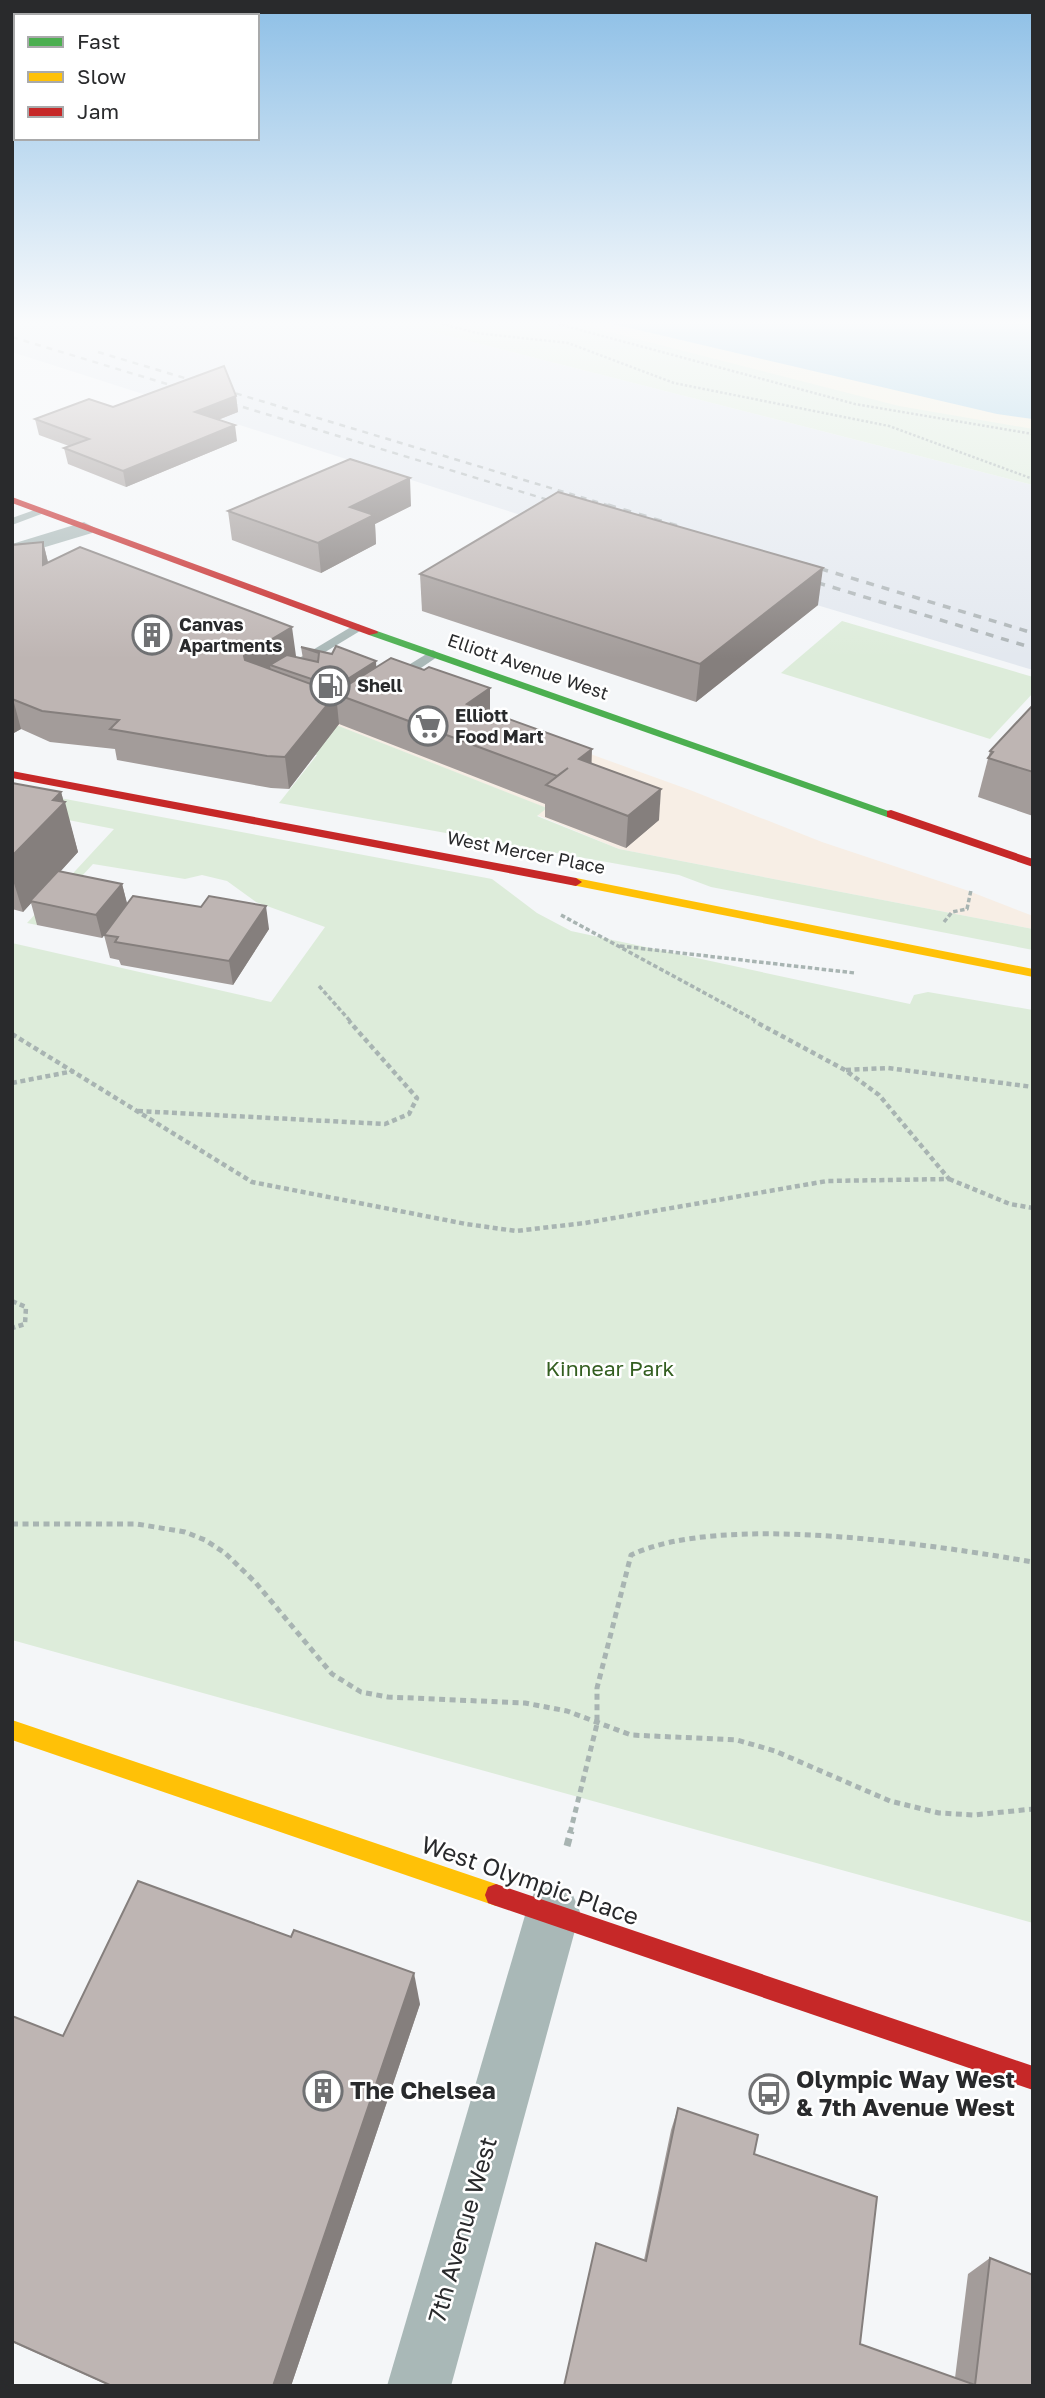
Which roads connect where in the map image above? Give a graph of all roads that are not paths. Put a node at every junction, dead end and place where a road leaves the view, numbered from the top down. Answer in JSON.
{"nodes":[{"id":1,"x":12,"y":500,"type":"edge"},
{"id":2,"x":40,"y":510,"type":"junction"},
{"id":3,"x":12,"y":522,"type":"edge"},
{"id":4,"x":84,"y":527,"type":"junction"},
{"id":5,"x":12,"y":551,"type":"edge"},
{"id":6,"x":356,"y":628,"type":"junction"},
{"id":7,"x":433,"y":654,"type":"junction"},
{"id":8,"x":302,"y":660,"type":"junction"},
{"id":9,"x":320,"y":667,"type":"edge"},
{"id":10,"x":305,"y":676,"type":"edge"},
{"id":11,"x":382,"y":688,"type":"edge"},
{"id":12,"x":12,"y":774,"type":"edge"},
{"id":13,"x":1033,"y":863,"type":"edge"},
{"id":14,"x":1033,"y":973,"type":"edge"},
{"id":15,"x":12,"y":1730,"type":"edge"},
{"id":16,"x":553,"y":1912,"type":"junction"},
{"id":17,"x":1033,"y":2078,"type":"edge"},
{"id":18,"x":419,"y":2386,"type":"edge"}],
"edges":[{"from":1,"to":2,"type":"main road","name":"Elliott Avenue West"},
{"from":2,"to":3,"type":"lane"},
{"from":2,"to":4,"type":"main road","name":"Elliott Avenue West"},
{"from":4,"to":5,"type":"street"},
{"from":4,"to":6,"type":"main road","name":"Elliott Avenue West"},
{"from":6,"to":7,"type":"main road","name":"Elliott Avenue West"},
{"from":6,"to":8,"type":"lane"},
{"from":7,"to":11,"type":"lane"},
{"from":7,"to":13,"type":"main road","name":"Elliott Avenue West"},
{"from":8,"to":9,"type":"lane"},
{"from":8,"to":10,"type":"lane"},
{"from":12,"to":14,"type":"main road","name":"West Mercer Place"},
{"from":15,"to":16,"type":"main road","name":"West Olympic Place"},
{"from":16,"to":17,"type":"main road","name":"West Olympic Place"},
{"from":16,"to":18,"type":"street","name":"7th Avenue West"}]}
